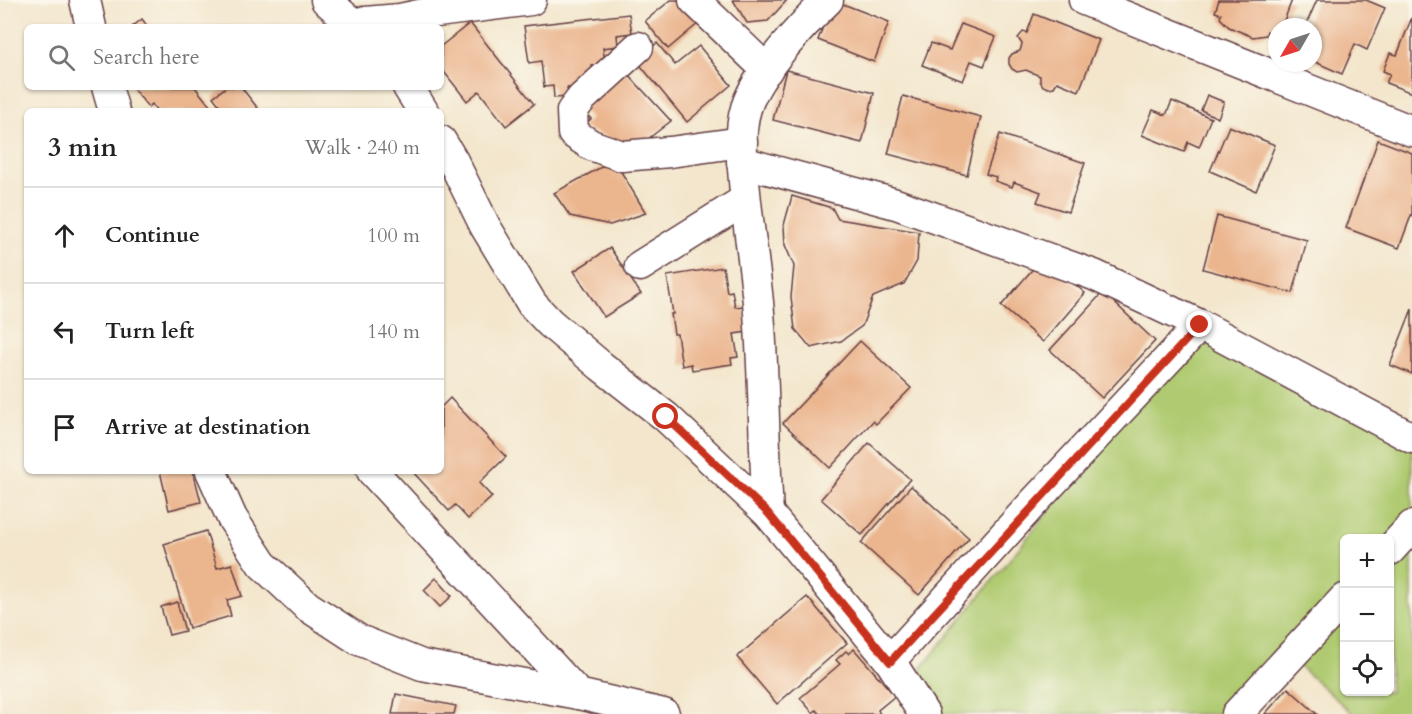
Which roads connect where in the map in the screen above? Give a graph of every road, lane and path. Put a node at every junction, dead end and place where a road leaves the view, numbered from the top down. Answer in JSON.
{"nodes":[{"id":1,"x":85,"y":0,"type":"edge"},
{"id":2,"x":326,"y":0,"type":"edge"},
{"id":3,"x":531,"y":0,"type":"edge"},
{"id":4,"x":694,"y":0,"type":"edge"},
{"id":5,"x":1084,"y":0,"type":"edge"},
{"id":6,"x":816,"y":6,"type":"edge"},
{"id":7,"x":90,"y":24,"type":"edge"},
{"id":8,"x":354,"y":24,"type":"edge"},
{"id":9,"x":362,"y":24,"type":"edge"},
{"id":10,"x":638,"y":47,"type":"dead end"},
{"id":11,"x":767,"y":70,"type":"junction"},
{"id":12,"x":108,"y":90,"type":"edge"},
{"id":13,"x":410,"y":90,"type":"edge"},
{"id":14,"x":113,"y":108,"type":"edge"},
{"id":15,"x":421,"y":108,"type":"edge"},
{"id":16,"x":1412,"y":131,"type":"edge"},
{"id":17,"x":444,"y":146,"type":"edge"},
{"id":18,"x":742,"y":152,"type":"junction"},
{"id":19,"x":745,"y":200,"type":"junction"},
{"id":20,"x":640,"y":266,"type":"dead end"},
{"id":21,"x":1200,"y":325,"type":"junction"},
{"id":22,"x":1412,"y":438,"type":"edge"},
{"id":23,"x":212,"y":474,"type":"edge"},
{"id":24,"x":375,"y":474,"type":"edge"},
{"id":25,"x":768,"y":513,"type":"junction"},
{"id":26,"x":1412,"y":526,"type":"edge"},
{"id":27,"x":1394,"y":545,"type":"edge"},
{"id":28,"x":1340,"y":603,"type":"edge"},
{"id":29,"x":890,"y":662,"type":"junction"},
{"id":30,"x":578,"y":694,"type":"junction"},
{"id":31,"x":664,"y":714,"type":"edge"},
{"id":32,"x":924,"y":714,"type":"edge"},
{"id":33,"x":1237,"y":714,"type":"edge"}],
"edges":[{"from":1,"to":7,"type":"street"},
{"from":2,"to":8,"type":"street"},
{"from":3,"to":9,"type":"street"},
{"from":4,"to":11,"type":"street"},
{"from":5,"to":16,"type":"street"},
{"from":6,"to":11,"type":"street"},
{"from":10,"to":18,"type":"street"},
{"from":11,"to":18,"type":"street"},
{"from":12,"to":14,"type":"street"},
{"from":13,"to":15,"type":"street"},
{"from":17,"to":25,"type":"street"},
{"from":18,"to":19,"type":"street"},
{"from":18,"to":21,"type":"street"},
{"from":19,"to":20,"type":"street"},
{"from":19,"to":25,"type":"street"},
{"from":21,"to":22,"type":"street"},
{"from":21,"to":29,"type":"street"},
{"from":23,"to":30,"type":"street"},
{"from":24,"to":30,"type":"street"},
{"from":25,"to":29,"type":"street"},
{"from":26,"to":27,"type":"street"},
{"from":28,"to":33,"type":"street"},
{"from":29,"to":32,"type":"street"},
{"from":30,"to":31,"type":"street"}]}
